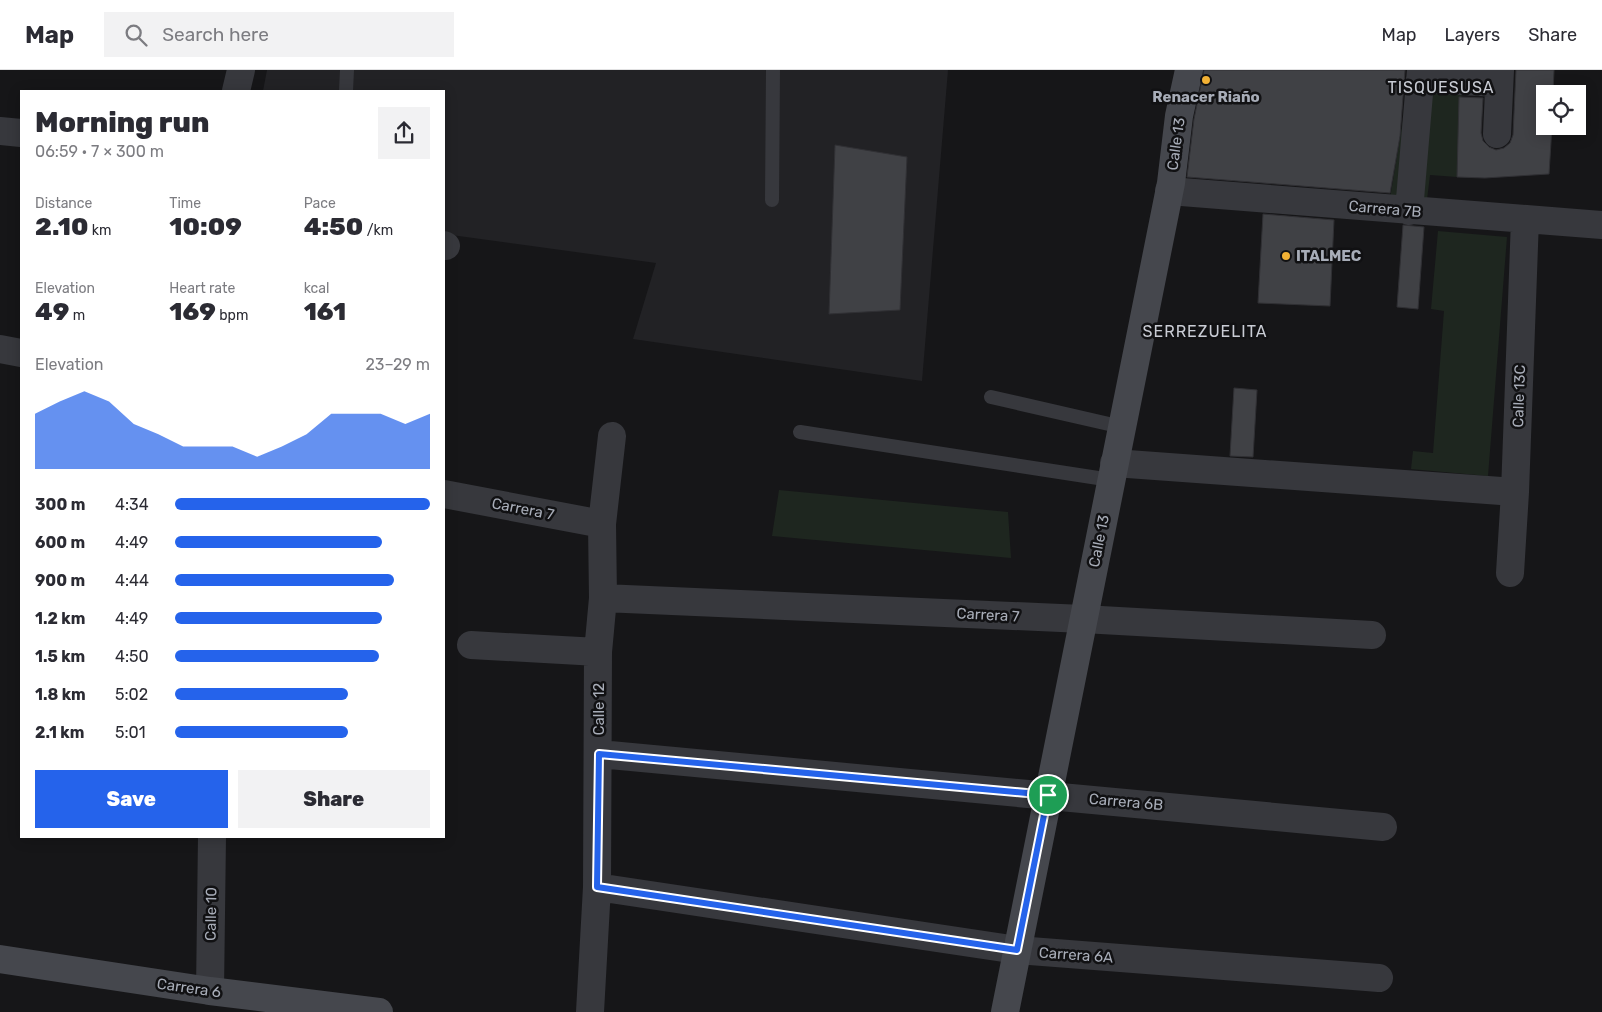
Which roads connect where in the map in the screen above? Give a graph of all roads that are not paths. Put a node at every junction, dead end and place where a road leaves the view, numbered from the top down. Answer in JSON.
{"nodes":[{"id":1,"x":241,"y":70,"type":"edge"},
{"id":2,"x":347,"y":70,"type":"edge"},
{"id":3,"x":773,"y":70,"type":"edge"},
{"id":4,"x":1189,"y":70,"type":"edge"},
{"id":5,"x":1420,"y":74,"type":"edge"},
{"id":6,"x":1499,"y":76,"type":"edge"},
{"id":7,"x":236,"y":90,"type":"edge"},
{"id":8,"x":346,"y":90,"type":"edge"},
{"id":9,"x":0,"y":131,"type":"edge"},
{"id":10,"x":20,"y":133,"type":"edge"},
{"id":11,"x":1497,"y":134,"type":"dead end"},
{"id":12,"x":1169,"y":191,"type":"junction"},
{"id":13,"x":772,"y":200,"type":"dead end"},
{"id":14,"x":1409,"y":211,"type":"junction"},
{"id":15,"x":1525,"y":219,"type":"junction"},
{"id":16,"x":1602,"y":225,"type":"edge"},
{"id":17,"x":0,"y":349,"type":"edge"},
{"id":18,"x":20,"y":353,"type":"edge"},
{"id":19,"x":991,"y":397,"type":"dead end"},
{"id":20,"x":1122,"y":427,"type":"junction"},
{"id":21,"x":800,"y":432,"type":"dead end"},
{"id":22,"x":612,"y":436,"type":"dead end"},
{"id":23,"x":1113,"y":472,"type":"junction"},
{"id":24,"x":1515,"y":492,"type":"junction"},
{"id":25,"x":445,"y":494,"type":"edge"},
{"id":26,"x":602,"y":524,"type":"junction"},
{"id":27,"x":1510,"y":573,"type":"dead end"},
{"id":28,"x":603,"y":598,"type":"junction"},
{"id":29,"x":1083,"y":619,"type":"junction"},
{"id":30,"x":1372,"y":635,"type":"dead end"},
{"id":31,"x":471,"y":645,"type":"dead end"},
{"id":32,"x":598,"y":652,"type":"junction"},
{"id":33,"x":599,"y":754,"type":"junction"},
{"id":34,"x":1048,"y":795,"type":"junction"},
{"id":35,"x":1383,"y":827,"type":"dead end"},
{"id":36,"x":212,"y":838,"type":"edge"},
{"id":37,"x":597,"y":887,"type":"junction"},
{"id":38,"x":1017,"y":950,"type":"junction"},
{"id":39,"x":0,"y":959,"type":"edge"},
{"id":40,"x":1379,"y":978,"type":"dead end"},
{"id":41,"x":210,"y":992,"type":"junction"},
{"id":42,"x":379,"y":1012,"type":"edge"},
{"id":43,"x":590,"y":1012,"type":"edge"},
{"id":44,"x":1005,"y":1012,"type":"edge"}],
"edges":[{"from":1,"to":7,"type":"street"},
{"from":2,"to":8,"type":"lane"},
{"from":3,"to":13,"type":"lane"},
{"from":4,"to":12,"type":"main road","name":"Calle 13"},
{"from":5,"to":6,"type":"street"},
{"from":5,"to":14,"type":"street"},
{"from":6,"to":11,"type":"street"},
{"from":9,"to":10,"type":"street"},
{"from":12,"to":14,"type":"street","name":"Carrera 7B"},
{"from":12,"to":20,"type":"main road","name":"Calle 13"},
{"from":14,"to":15,"type":"street","name":"Carrera 7B"},
{"from":15,"to":16,"type":"street","name":"Carrera 7B"},
{"from":15,"to":24,"type":"street","name":"Calle 13C"},
{"from":17,"to":18,"type":"street"},
{"from":19,"to":20,"type":"lane"},
{"from":20,"to":23,"type":"main road","name":"Calle 13"},
{"from":21,"to":23,"type":"lane"},
{"from":22,"to":26,"type":"street","name":"Calle 12"},
{"from":23,"to":24,"type":"street"},
{"from":23,"to":29,"type":"main road","name":"Calle 13"},
{"from":24,"to":27,"type":"street","name":"Calle 13C"},
{"from":25,"to":26,"type":"street","name":"Carrera 7"},
{"from":26,"to":28,"type":"street","name":"Calle 12"},
{"from":28,"to":29,"type":"street","name":"Carrera 7"},
{"from":28,"to":32,"type":"street","name":"Calle 12"},
{"from":29,"to":30,"type":"street","name":"Carrera 7"},
{"from":29,"to":34,"type":"main road","name":"Calle 13"},
{"from":31,"to":32,"type":"street"},
{"from":32,"to":33,"type":"street","name":"Calle 12"},
{"from":33,"to":34,"type":"street","name":"Carrera 6B"},
{"from":33,"to":37,"type":"street","name":"Calle 12"},
{"from":34,"to":35,"type":"street","name":"Carrera 6B"},
{"from":34,"to":38,"type":"main road","name":"Calle 13"},
{"from":36,"to":41,"type":"street","name":"Calle 10"},
{"from":37,"to":38,"type":"street","name":"Carrera 6A"},
{"from":37,"to":43,"type":"street","name":"Calle 12"},
{"from":38,"to":40,"type":"street","name":"Carrera 6A"},
{"from":38,"to":44,"type":"main road","name":"Calle 13"},
{"from":39,"to":41,"type":"main road","name":"Carrera 6"},
{"from":41,"to":42,"type":"main road","name":"Carrera 6"}]}
